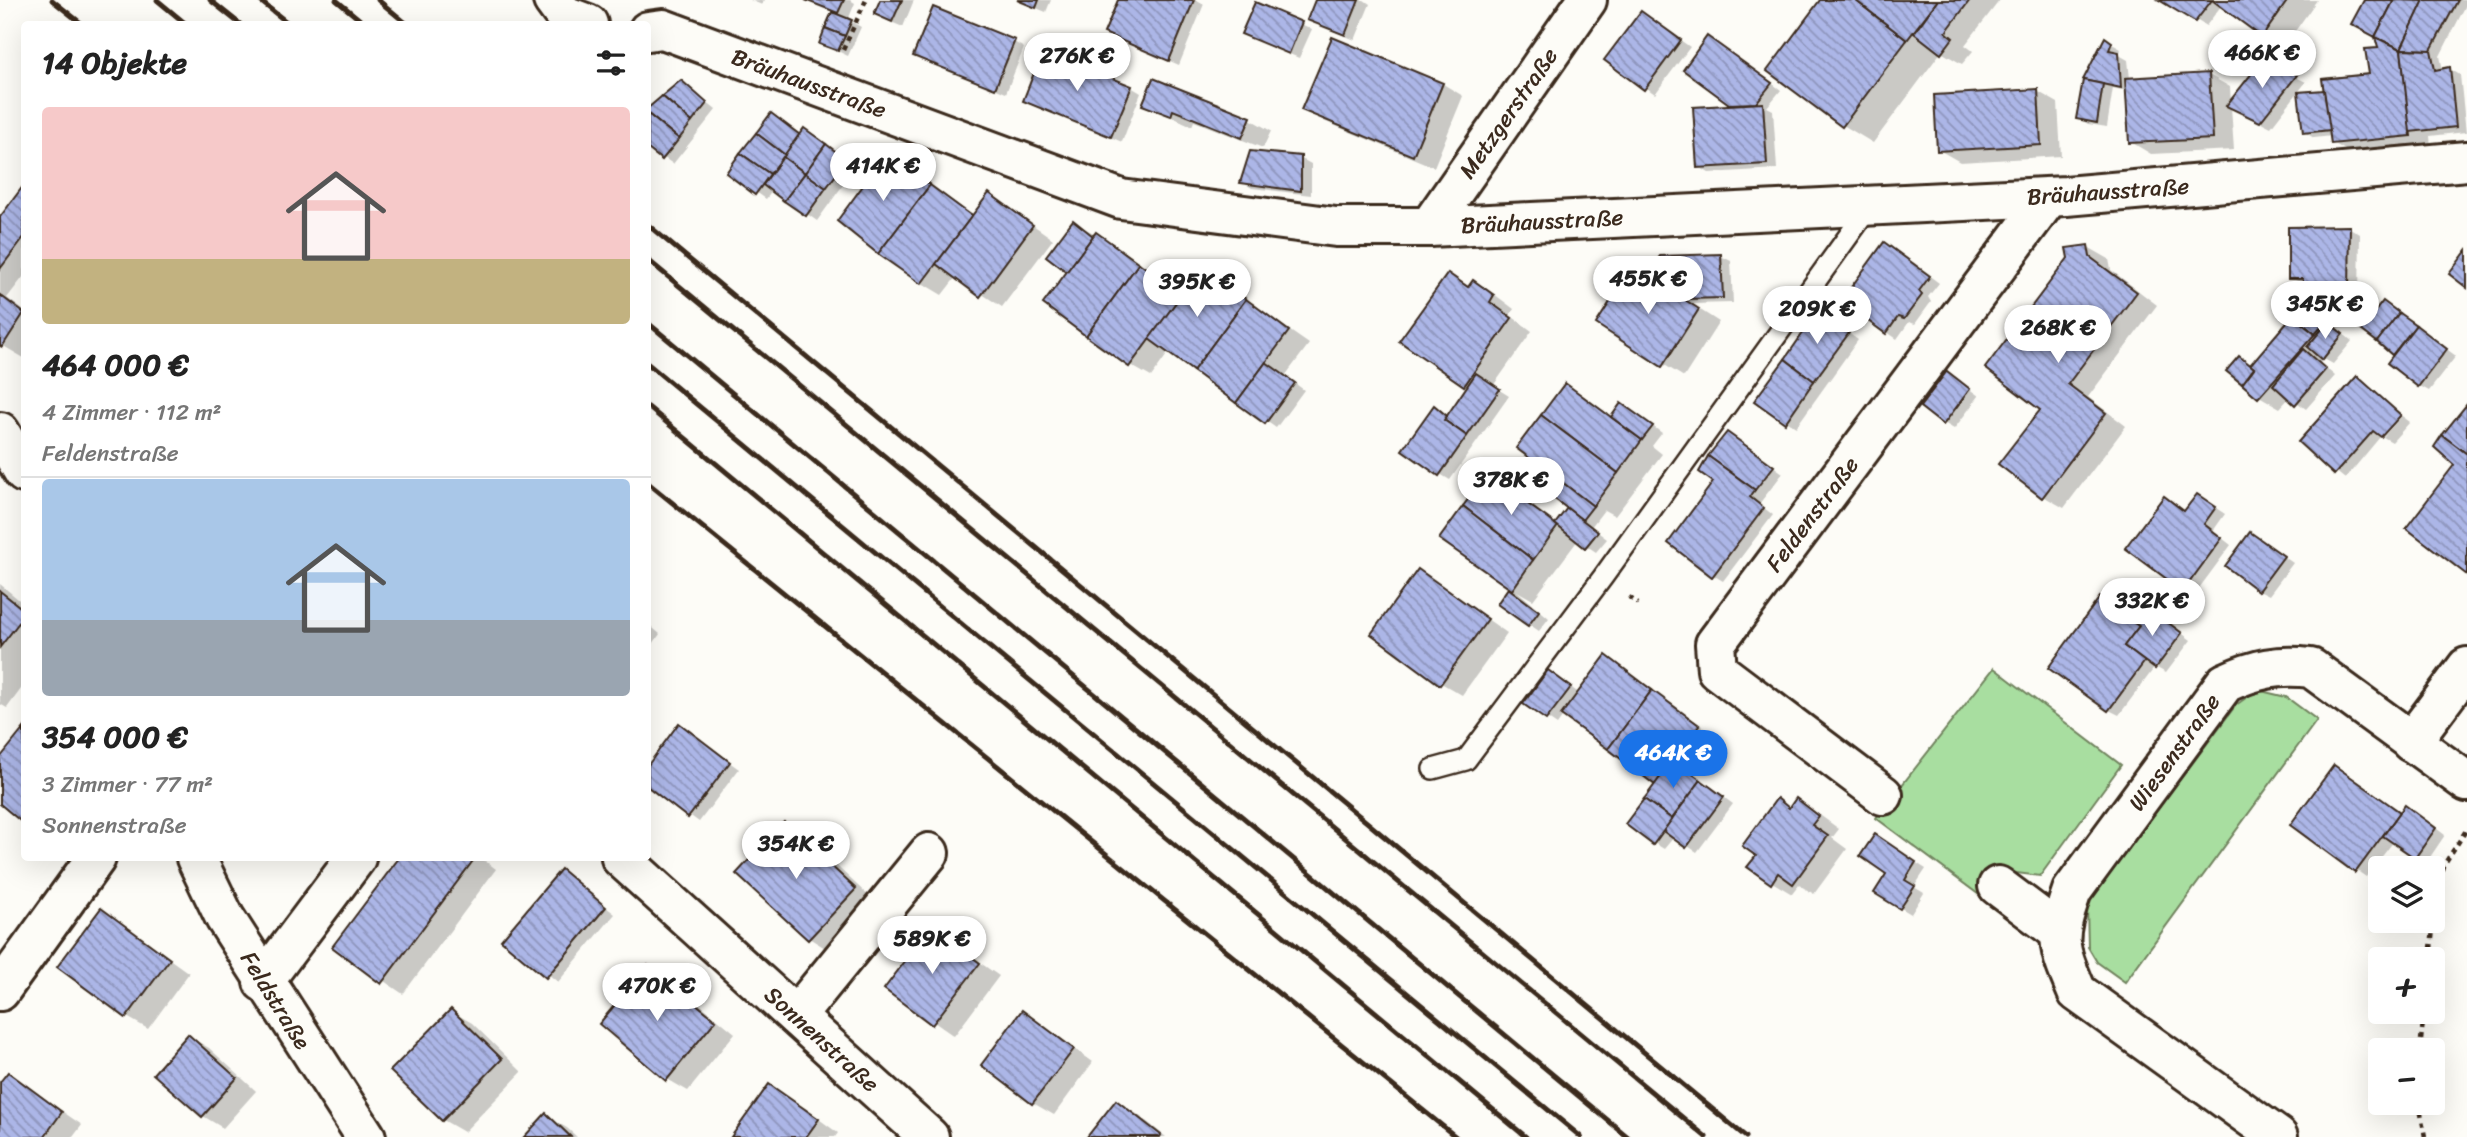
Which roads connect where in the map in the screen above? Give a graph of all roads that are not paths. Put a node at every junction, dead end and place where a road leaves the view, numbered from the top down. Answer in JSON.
{"nodes":[{"id":1,"x":553,"y":0,"type":"edge"},
{"id":2,"x":1587,"y":0,"type":"edge"},
{"id":3,"x":580,"y":21,"type":"edge"},
{"id":4,"x":651,"y":31,"type":"edge"},
{"id":5,"x":2467,"y":161,"type":"edge"},
{"id":6,"x":2049,"y":197,"type":"junction"},
{"id":7,"x":1871,"y":205,"type":"junction"},
{"id":8,"x":1429,"y":227,"type":"junction"},
{"id":9,"x":0,"y":432,"type":"edge"},
{"id":10,"x":21,"y":468,"type":"edge"},
{"id":11,"x":2467,"y":667,"type":"edge"},
{"id":12,"x":2411,"y":741,"type":"junction"},
{"id":13,"x":1433,"y":769,"type":"dead end"},
{"id":14,"x":2467,"y":782,"type":"edge"},
{"id":15,"x":1883,"y":795,"type":"dead end"},
{"id":16,"x":929,"y":853,"type":"dead end"},
{"id":17,"x":94,"y":861,"type":"edge"},
{"id":18,"x":197,"y":861,"type":"edge"},
{"id":19,"x":354,"y":861,"type":"edge"},
{"id":20,"x":624,"y":861,"type":"edge"},
{"id":21,"x":1998,"y":886,"type":"dead end"},
{"id":22,"x":2058,"y":931,"type":"junction"},
{"id":23,"x":263,"y":982,"type":"junction"},
{"id":24,"x":0,"y":991,"type":"edge"},
{"id":25,"x":796,"y":1016,"type":"junction"},
{"id":26,"x":366,"y":1137,"type":"edge"},
{"id":27,"x":929,"y":1137,"type":"edge"},
{"id":28,"x":2278,"y":1137,"type":"edge"}],
"edges":[{"from":1,"to":3,"type":"street"},
{"from":2,"to":8,"type":"street","name":"Metzgerstraße"},
{"from":4,"to":8,"type":"street","name":"Bräuhausstraße"},
{"from":5,"to":6,"type":"street","name":"Bräuhausstraße"},
{"from":6,"to":7,"type":"street","name":"Bräuhausstraße"},
{"from":6,"to":15,"type":"street","name":"Feldenstraße"},
{"from":7,"to":8,"type":"street","name":"Bräuhausstraße"},
{"from":7,"to":13,"type":"lane"},
{"from":9,"to":10,"type":"street"},
{"from":11,"to":12,"type":"street"},
{"from":12,"to":14,"type":"street","name":"Wiesenstraße"},
{"from":12,"to":22,"type":"street","name":"Wiesenstraße"},
{"from":16,"to":25,"type":"street"},
{"from":17,"to":24,"type":"street"},
{"from":18,"to":23,"type":"street","name":"Feldstraße"},
{"from":19,"to":23,"type":"street"},
{"from":20,"to":25,"type":"street","name":"Sonnenstraße"},
{"from":21,"to":22,"type":"street"},
{"from":22,"to":28,"type":"street"},
{"from":23,"to":26,"type":"street","name":"Feldstraße"},
{"from":25,"to":27,"type":"street","name":"Sonnenstraße"}]}
